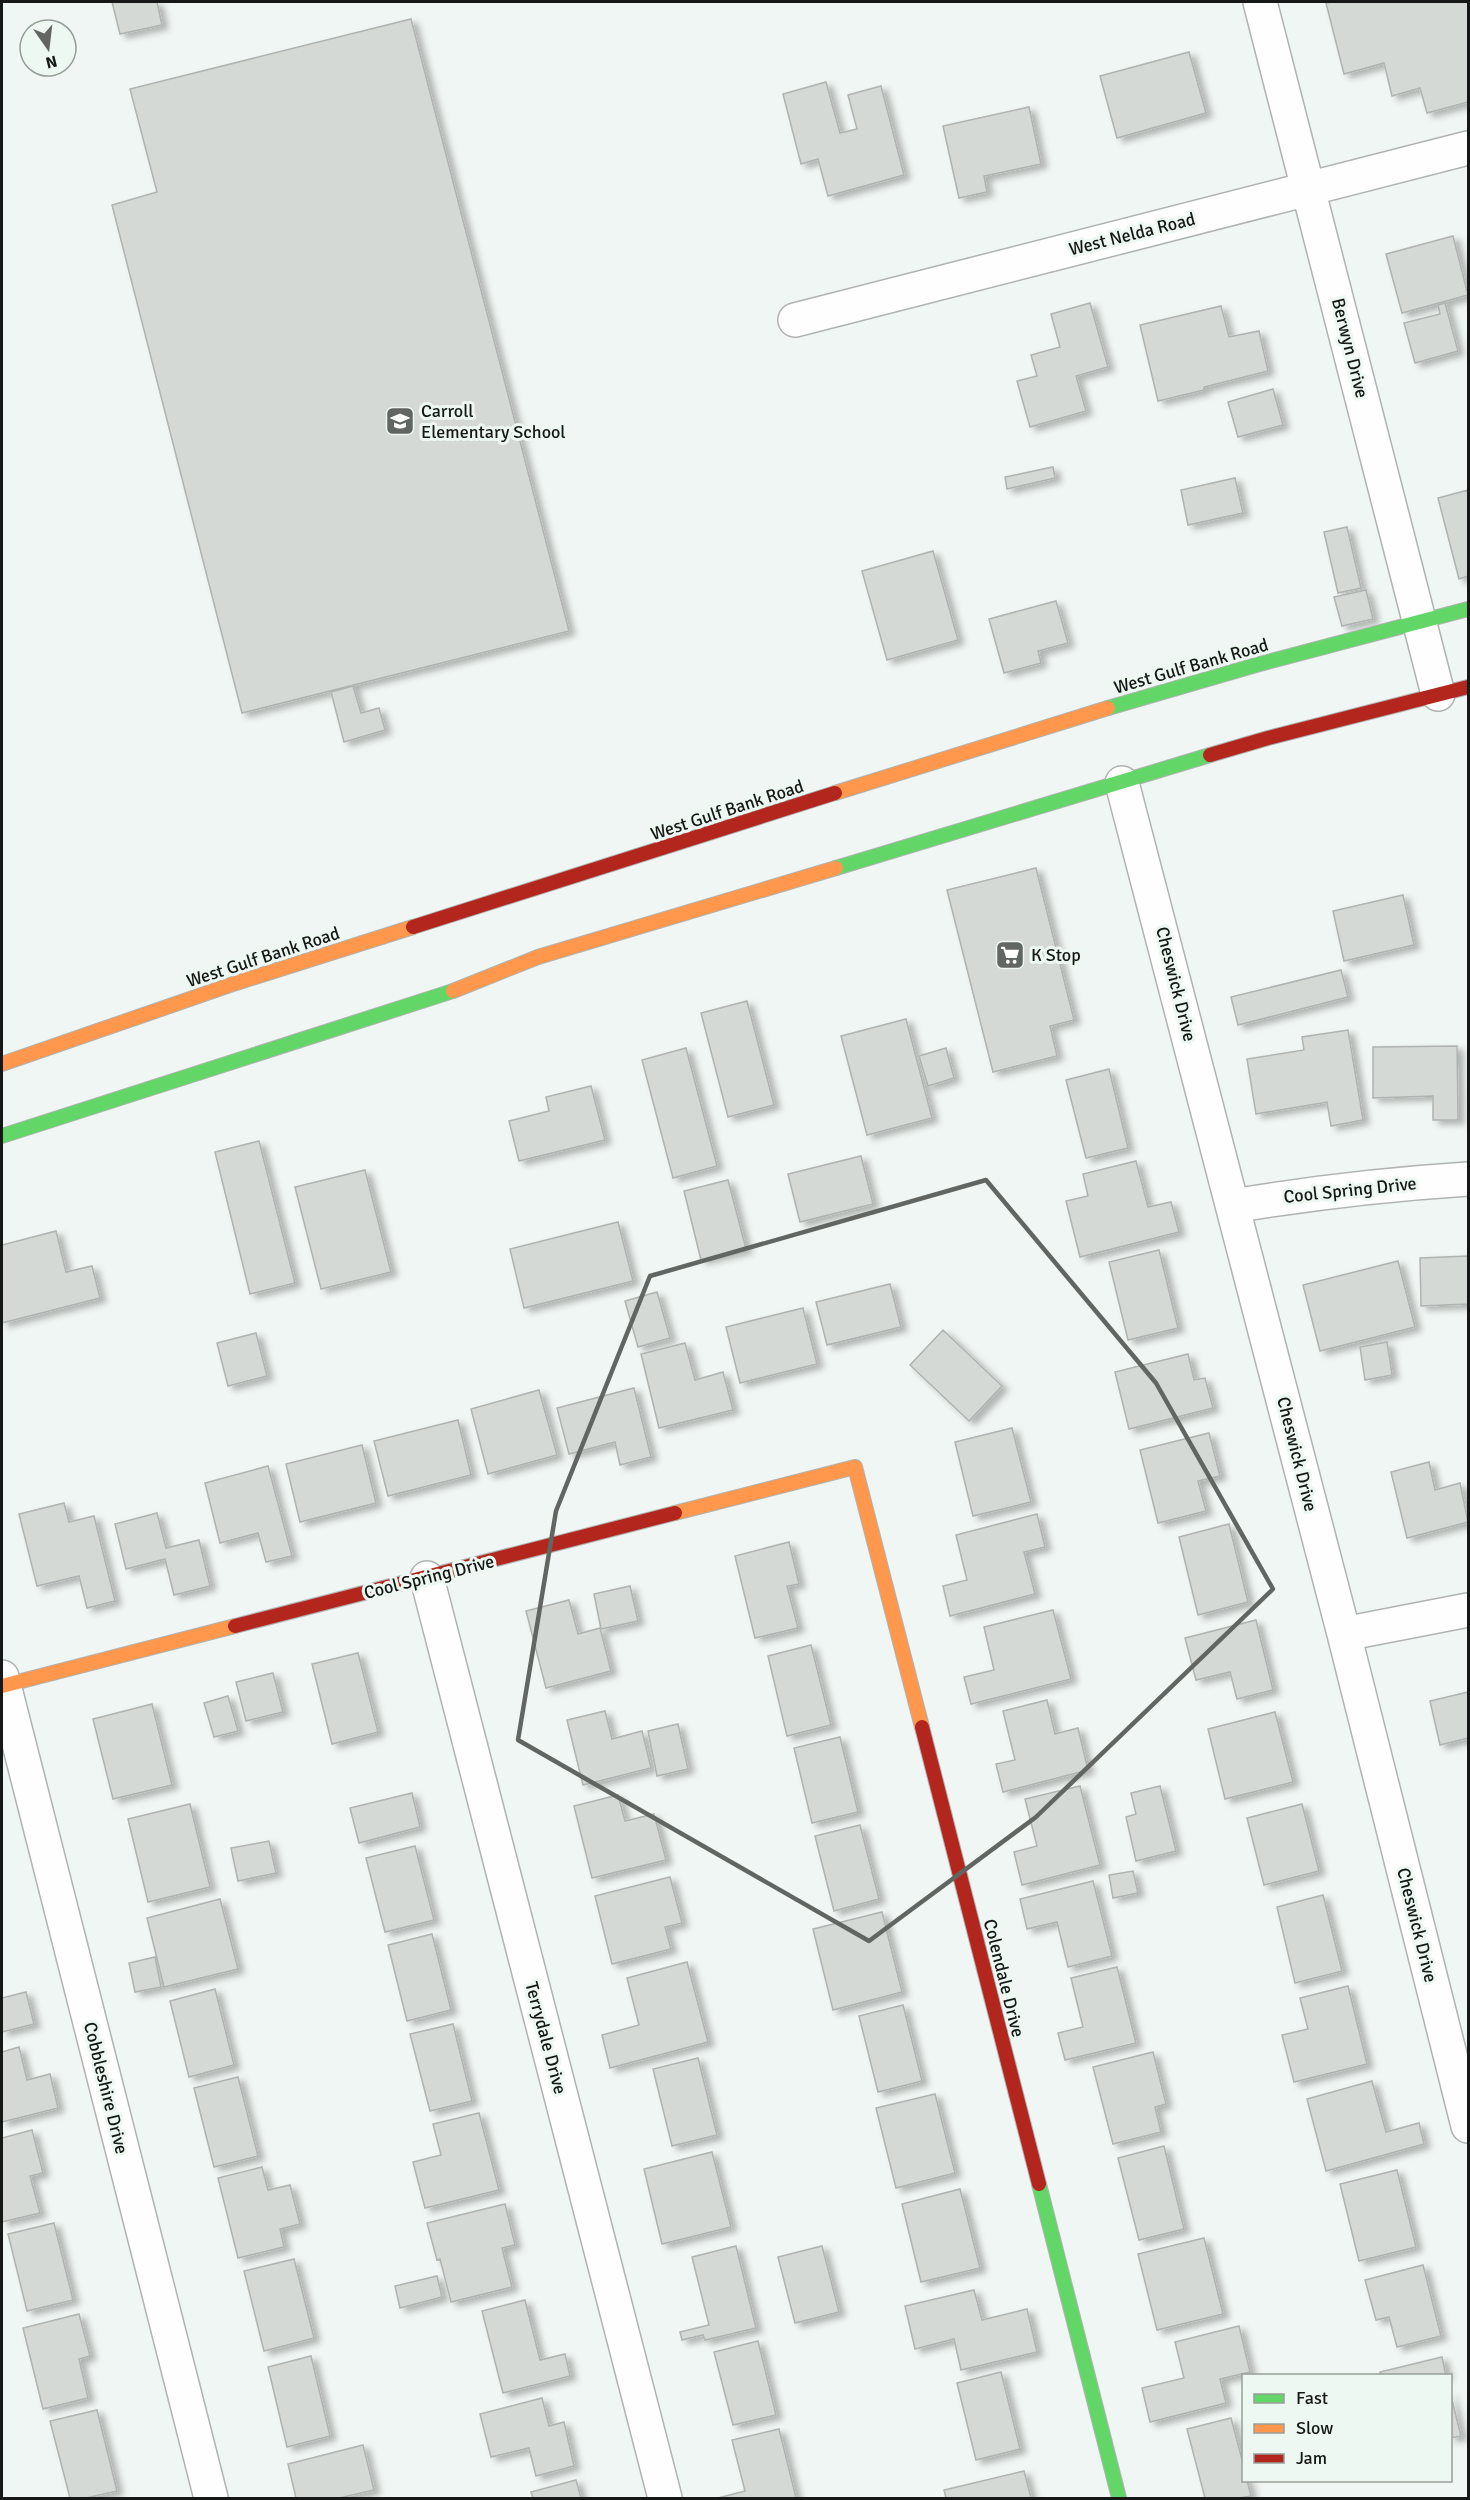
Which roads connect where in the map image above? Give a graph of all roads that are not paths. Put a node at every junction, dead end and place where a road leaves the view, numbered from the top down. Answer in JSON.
{"nodes":[{"id":1,"x":1260,"y":2,"type":"edge"},
{"id":2,"x":1468,"y":148,"type":"edge"},
{"id":3,"x":1310,"y":189,"type":"junction"},
{"id":4,"x":795,"y":320,"type":"dead end"},
{"id":5,"x":1468,"y":609,"type":"edge"},
{"id":6,"x":1419,"y":621,"type":"junction"},
{"id":7,"x":1453,"y":691,"type":"edge"},
{"id":8,"x":1122,"y":783,"type":"junction"},
{"id":9,"x":2,"y":1064,"type":"edge"},
{"id":10,"x":2,"y":1136,"type":"edge"},
{"id":11,"x":1468,"y":1179,"type":"edge"},
{"id":12,"x":1233,"y":1206,"type":"junction"},
{"id":13,"x":855,"y":1467,"type":"joint"},
{"id":14,"x":427,"y":1578,"type":"junction"},
{"id":15,"x":1468,"y":1610,"type":"edge"},
{"id":16,"x":1344,"y":1634,"type":"junction"},
{"id":17,"x":2,"y":1683,"type":"edge"},
{"id":18,"x":1459,"y":2050,"type":"edge"},
{"id":19,"x":1468,"y":2126,"type":"edge"},
{"id":20,"x":211,"y":2499,"type":"edge"},
{"id":21,"x":665,"y":2499,"type":"edge"},
{"id":22,"x":1119,"y":2499,"type":"edge"}],
"edges":[{"from":1,"to":3,"type":"street","name":"Berwyn Drive"},
{"from":2,"to":3,"type":"street","name":"West Nelda Road"},
{"from":3,"to":4,"type":"street","name":"West Nelda Road"},
{"from":3,"to":6,"type":"street","name":"Berwyn Drive"},
{"from":5,"to":6,"type":"main road","name":"West Gulf Bank Road"},
{"from":6,"to":7,"type":"street","name":"Berwyn Drive"},
{"from":6,"to":9,"type":"main road","name":"West Gulf Bank Road"},
{"from":7,"to":8,"type":"main road"},
{"from":8,"to":10,"type":"main road"},
{"from":8,"to":12,"type":"street","name":"Cheswick Drive"},
{"from":11,"to":12,"type":"street","name":"Cool Spring Drive"},
{"from":12,"to":16,"type":"street","name":"Cheswick Drive"},
{"from":13,"to":14,"type":"main road","name":"Cool Spring Drive"},
{"from":13,"to":22,"type":"main road","name":"Colendale Drive"},
{"from":14,"to":17,"type":"main road","name":"Cool Spring Drive"},
{"from":14,"to":21,"type":"street","name":"Terrydale Drive"},
{"from":15,"to":16,"type":"street"},
{"from":16,"to":18,"type":"street","name":"Cheswick Drive"},
{"from":17,"to":20,"type":"street","name":"Cobbleshire Drive"},
{"from":18,"to":19,"type":"street","name":"Cheswick Drive"}]}
